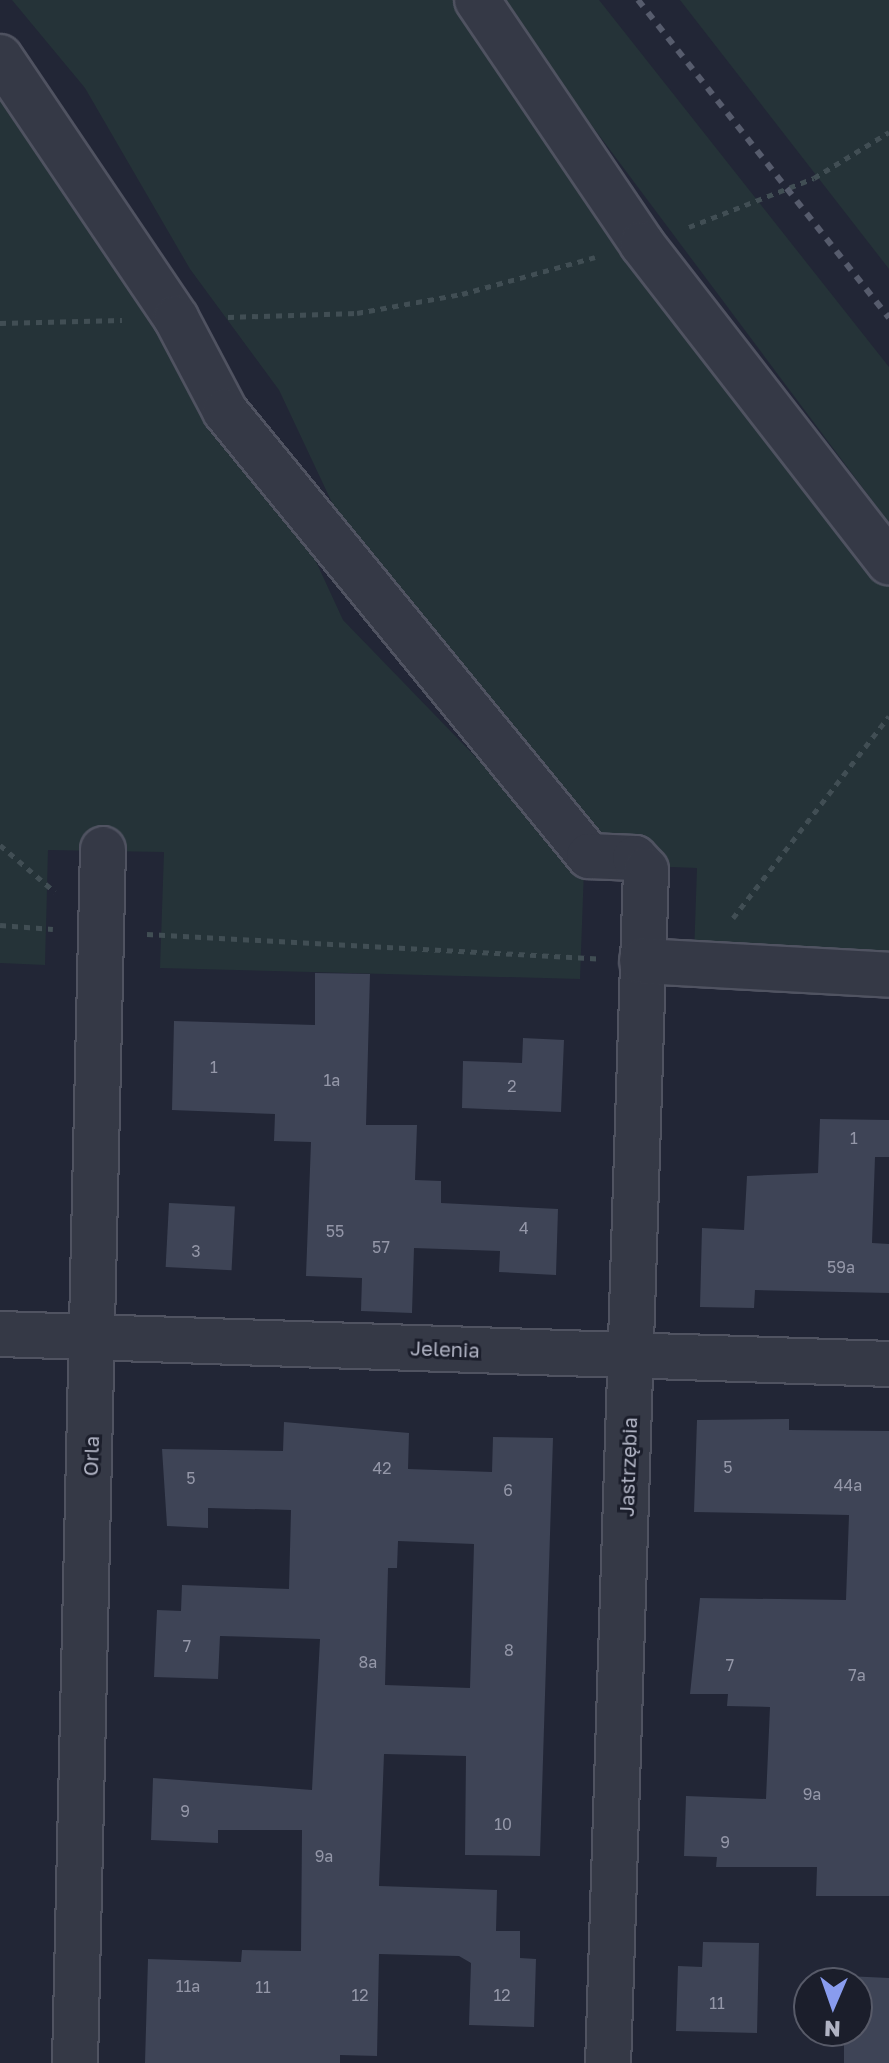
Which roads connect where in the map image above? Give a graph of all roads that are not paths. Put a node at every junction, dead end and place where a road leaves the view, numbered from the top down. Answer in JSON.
{"nodes":[{"id":1,"x":477,"y":0,"type":"edge"},
{"id":2,"x":0,"y":57,"type":"edge"},
{"id":3,"x":889,"y":563,"type":"edge"},
{"id":4,"x":103,"y":849,"type":"dead end"},
{"id":5,"x":642,"y":961,"type":"junction"},
{"id":6,"x":889,"y":975,"type":"edge"},
{"id":7,"x":0,"y":1334,"type":"edge"},
{"id":8,"x":95,"y":1337,"type":"junction"},
{"id":9,"x":632,"y":1355,"type":"junction"},
{"id":10,"x":889,"y":1364,"type":"edge"},
{"id":11,"x":75,"y":2063,"type":"edge"},
{"id":12,"x":608,"y":2063,"type":"edge"}],
"edges":[{"from":1,"to":3,"type":"street"},
{"from":2,"to":5,"type":"street","name":"Jastrzębia"},
{"from":4,"to":8,"type":"street","name":"Orla"},
{"from":5,"to":6,"type":"street"},
{"from":5,"to":9,"type":"street","name":"Jastrzębia"},
{"from":7,"to":8,"type":"street","name":"Jelenia"},
{"from":8,"to":9,"type":"street","name":"Jelenia"},
{"from":8,"to":11,"type":"street","name":"Orla"},
{"from":9,"to":10,"type":"street","name":"Jelenia"},
{"from":9,"to":12,"type":"street","name":"Jastrzębia"}]}
